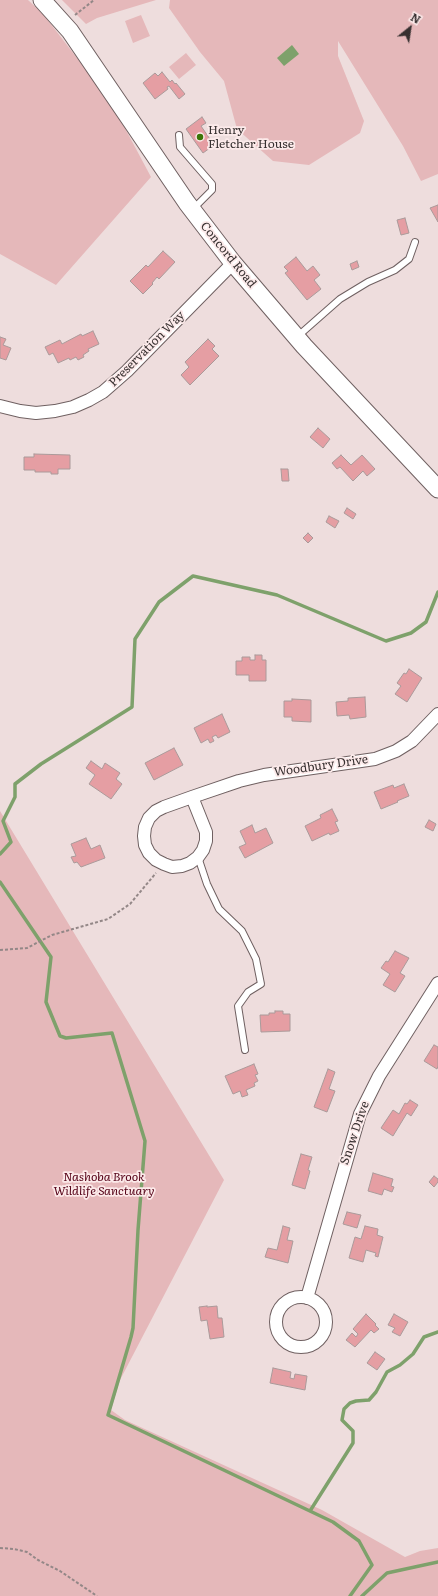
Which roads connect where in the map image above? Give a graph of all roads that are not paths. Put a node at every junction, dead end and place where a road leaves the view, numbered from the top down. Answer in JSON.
{"nodes":[{"id":1,"x":42,"y":0,"type":"edge"},
{"id":2,"x":179,"y":135,"type":"dead end"},
{"id":3,"x":192,"y":210,"type":"junction"},
{"id":4,"x":415,"y":242,"type":"dead end"},
{"id":5,"x":233,"y":263,"type":"junction"},
{"id":6,"x":297,"y":337,"type":"junction"},
{"id":7,"x":0,"y":406,"type":"edge"},
{"id":8,"x":438,"y":489,"type":"edge"},
{"id":9,"x":438,"y":714,"type":"edge"},
{"id":10,"x":192,"y":797,"type":"junction"},
{"id":11,"x":198,"y":857,"type":"junction"},
{"id":12,"x":438,"y":983,"type":"edge"},
{"id":13,"x":245,"y":1050,"type":"dead end"},
{"id":14,"x":307,"y":1298,"type":"junction"}],
"edges":[{"from":1,"to":3,"type":"main road","name":"Concord Road"},
{"from":2,"to":3,"type":"lane"},
{"from":3,"to":5,"type":"main road","name":"Concord Road"},
{"from":4,"to":6,"type":"lane"},
{"from":5,"to":6,"type":"main road","name":"Concord Road"},
{"from":5,"to":7,"type":"street","name":"Preservation Way"},
{"from":6,"to":8,"type":"main road","name":"Concord Road"},
{"from":9,"to":10,"type":"street","name":"Woodbury Drive"},
{"from":10,"to":11,"type":"street"},
{"from":10,"to":11,"type":"street","name":"Woodbury Drive"},
{"from":11,"to":13,"type":"lane"},
{"from":12,"to":14,"type":"street","name":"Snow Drive"},
{"from":14,"to":14,"type":"street"}]}
